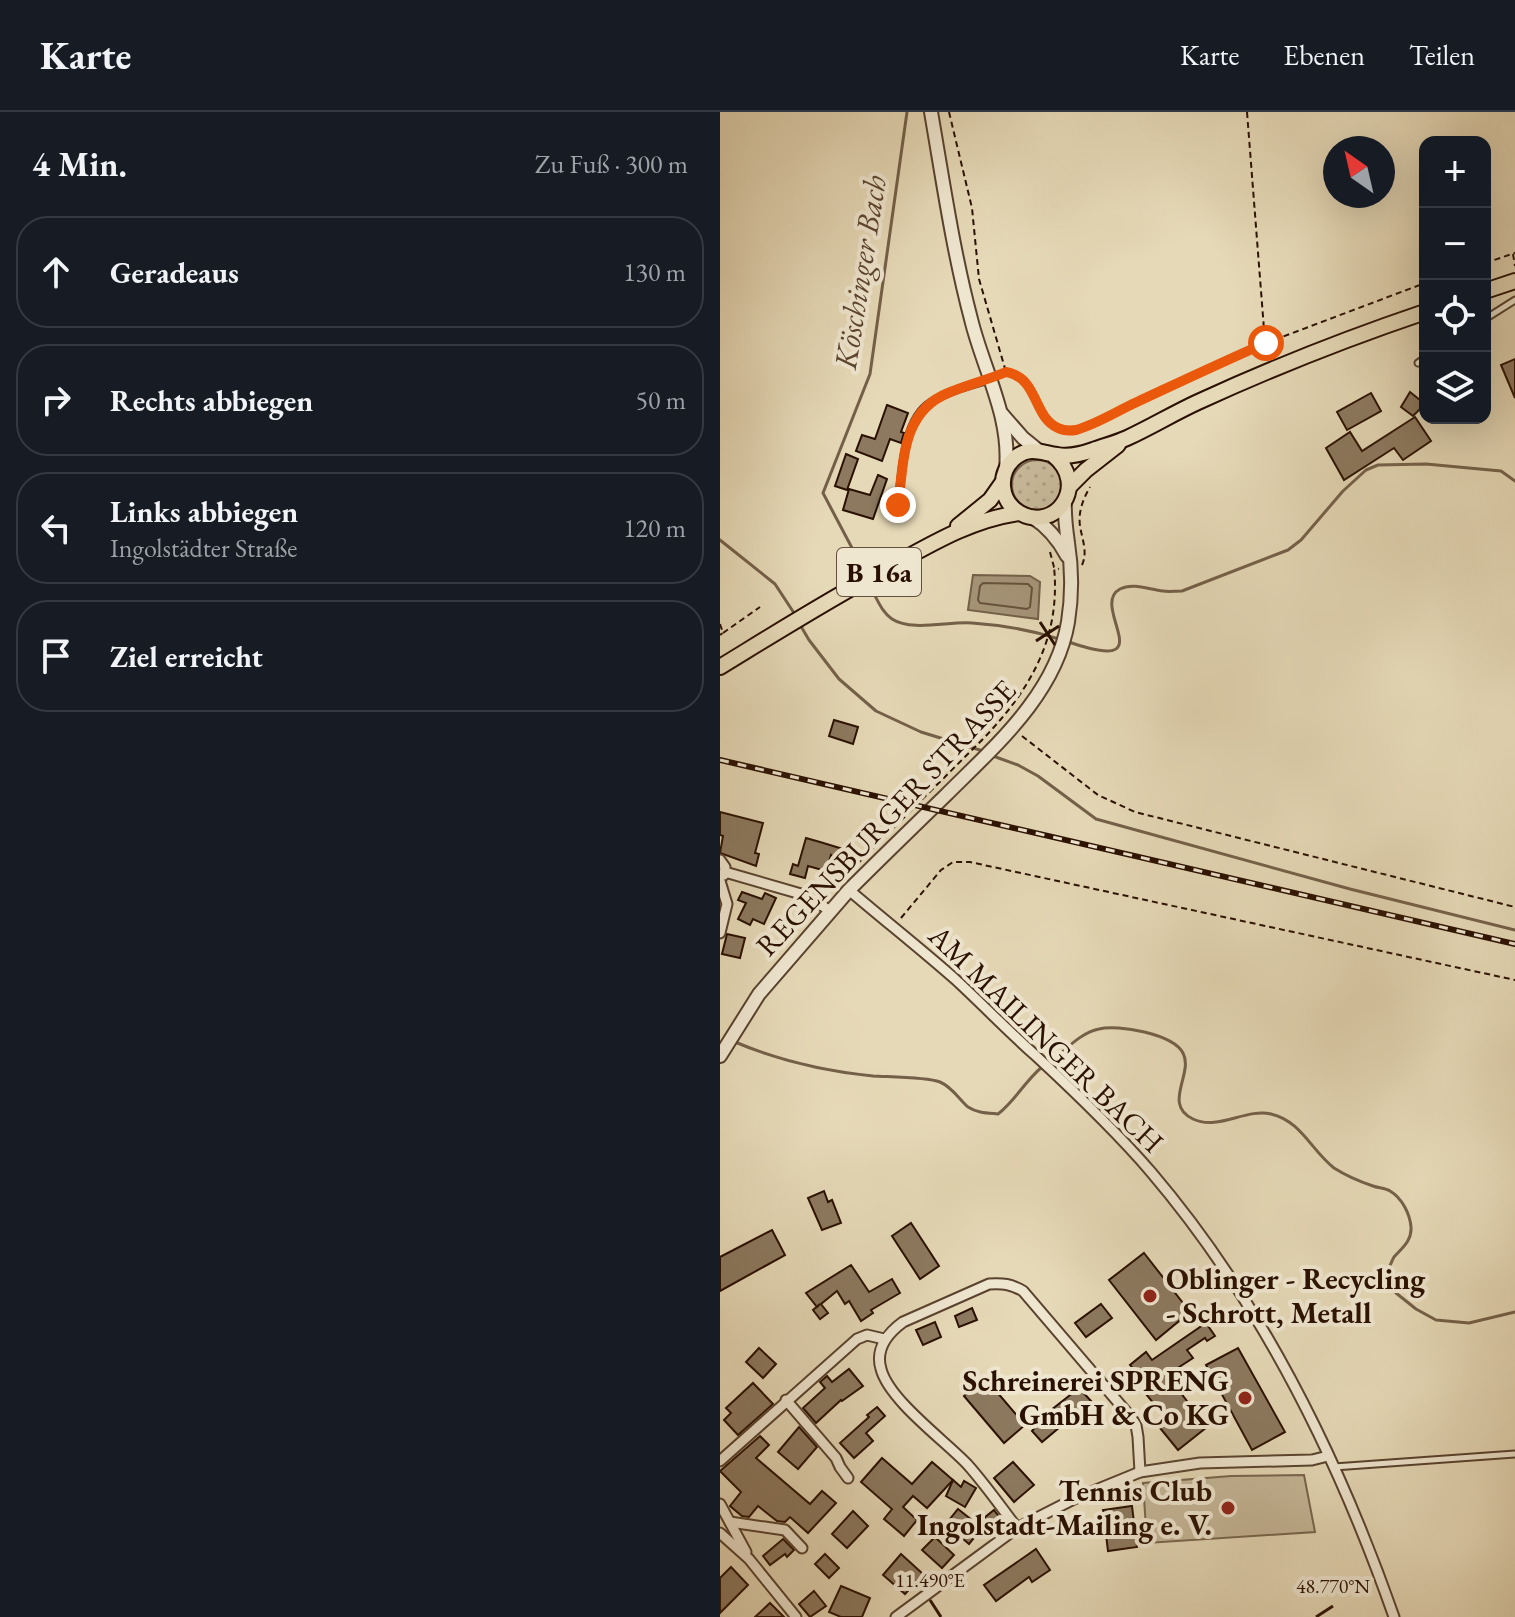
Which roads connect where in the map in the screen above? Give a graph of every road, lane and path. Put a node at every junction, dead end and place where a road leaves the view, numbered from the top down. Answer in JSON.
{"nodes":[{"id":1,"x":931,"y":112,"type":"edge"},
{"id":2,"x":949,"y":112,"type":"edge"},
{"id":3,"x":1247,"y":112,"type":"edge"},
{"id":4,"x":1514,"y":254,"type":"edge"},
{"id":5,"x":1491,"y":261,"type":"edge"},
{"id":6,"x":1515,"y":268,"type":"edge"},
{"id":7,"x":1515,"y":281,"type":"edge"},
{"id":8,"x":1419,"y":285,"type":"edge"},
{"id":9,"x":1491,"y":289,"type":"edge"},
{"id":10,"x":1515,"y":300,"type":"edge"},
{"id":11,"x":1419,"y":314,"type":"edge"},
{"id":12,"x":1491,"y":315,"type":"edge"},
{"id":13,"x":1266,"y":343,"type":"junction"},
{"id":14,"x":1006,"y":372,"type":"junction"},
{"id":15,"x":990,"y":379,"type":"junction"},
{"id":16,"x":1002,"y":413,"type":"junction"},
{"id":17,"x":1126,"y":439,"type":"junction"},
{"id":18,"x":1046,"y":453,"type":"junction"},
{"id":19,"x":1086,"y":470,"type":"junction"},
{"id":20,"x":1004,"y":476,"type":"junction"},
{"id":21,"x":1067,"y":493,"type":"junction"},
{"id":22,"x":898,"y":505,"type":"dead end"},
{"id":23,"x":1026,"y":515,"type":"junction"},
{"id":24,"x":949,"y":534,"type":"junction"},
{"id":25,"x":1069,"y":558,"type":"junction"},
{"id":26,"x":1054,"y":567,"type":"dead end"},
{"id":27,"x":1070,"y":573,"type":"junction"},
{"id":28,"x":760,"y":607,"type":"dead end"},
{"id":29,"x":720,"y":624,"type":"edge"},
{"id":30,"x":721,"y":634,"type":"edge"},
{"id":31,"x":720,"y":667,"type":"edge"},
{"id":32,"x":1012,"y":728,"type":"junction"},
{"id":33,"x":720,"y":860,"type":"edge"},
{"id":34,"x":847,"y":875,"type":"dead end"},
{"id":35,"x":722,"y":878,"type":"edge"},
{"id":36,"x":849,"y":890,"type":"junction"},
{"id":37,"x":1515,"y":907,"type":"edge"},
{"id":38,"x":830,"y":911,"type":"junction"},
{"id":39,"x":892,"y":928,"type":"junction"},
{"id":40,"x":720,"y":933,"type":"edge"},
{"id":41,"x":1515,"y":980,"type":"edge"},
{"id":42,"x":720,"y":1056,"type":"edge"},
{"id":43,"x":884,"y":1339,"type":"junction"},
{"id":44,"x":786,"y":1400,"type":"junction"},
{"id":45,"x":1515,"y":1454,"type":"edge"},
{"id":46,"x":1328,"y":1456,"type":"junction"},
{"id":47,"x":720,"y":1461,"type":"edge"},
{"id":48,"x":1333,"y":1467,"type":"junction"},
{"id":49,"x":1140,"y":1472,"type":"junction"},
{"id":50,"x":848,"y":1478,"type":"dead end"},
{"id":51,"x":720,"y":1504,"type":"edge"},
{"id":52,"x":730,"y":1522,"type":"junction"},
{"id":53,"x":1017,"y":1528,"type":"junction"},
{"id":54,"x":720,"y":1533,"type":"edge"},
{"id":55,"x":802,"y":1548,"type":"dead end"},
{"id":56,"x":749,"y":1559,"type":"junction"},
{"id":57,"x":796,"y":1617,"type":"edge"},
{"id":58,"x":896,"y":1617,"type":"edge"},
{"id":59,"x":1394,"y":1617,"type":"edge"}],
"edges":[{"from":1,"to":15,"type":"street"},
{"from":2,"to":14,"type":"path"},
{"from":3,"to":13,"type":"path"},
{"from":4,"to":5,"type":"path"},
{"from":4,"to":6,"type":"path"},
{"from":7,"to":9,"type":"main road"},
{"from":8,"to":13,"type":"path"},
{"from":10,"to":12,"type":"lane"},
{"from":11,"to":17,"type":"main road"},
{"from":13,"to":14,"type":"path"},
{"from":14,"to":15,"type":"path"},
{"from":15,"to":16,"type":"street"},
{"from":15,"to":22,"type":"lane"},
{"from":16,"to":18,"type":"street"},
{"from":16,"to":20,"type":"street"},
{"from":17,"to":18,"type":"main road"},
{"from":17,"to":19,"type":"main road"},
{"from":18,"to":20,"type":"main road"},
{"from":18,"to":21,"type":"main road"},
{"from":19,"to":21,"type":"main road"},
{"from":19,"to":27,"type":"path"},
{"from":20,"to":23,"type":"main road"},
{"from":20,"to":24,"type":"main road","number":"B 16a"},
{"from":21,"to":23,"type":"main road"},
{"from":21,"to":25,"type":"street","name":"REGENSBURGER STRASSE"},
{"from":23,"to":24,"type":"main road","number":"B 16a"},
{"from":23,"to":25,"type":"street"},
{"from":24,"to":31,"type":"main road","number":"B 16a"},
{"from":25,"to":27,"type":"street","name":"REGENSBURGER STRASSE"},
{"from":26,"to":34,"type":"path"},
{"from":27,"to":32,"type":"street","name":"REGENSBURGER STRASSE"},
{"from":28,"to":30,"type":"path"},
{"from":29,"to":30,"type":"path"},
{"from":32,"to":36,"type":"street","name":"REGENSBURGER STRASSE"},
{"from":32,"to":37,"type":"path"},
{"from":33,"to":35,"type":"street"},
{"from":35,"to":38,"type":"street"},
{"from":35,"to":40,"type":"street"},
{"from":36,"to":38,"type":"street","name":"REGENSBURGER STRASSE"},
{"from":36,"to":39,"type":"street","name":"AM MAILINGER BACH"},
{"from":38,"to":42,"type":"street","name":"REGENSBURGER STRASSE"},
{"from":39,"to":41,"type":"path"},
{"from":39,"to":46,"type":"street","name":"AM MAILINGER BACH"},
{"from":43,"to":44,"type":"street"},
{"from":43,"to":49,"type":"street"},
{"from":43,"to":53,"type":"street"},
{"from":44,"to":47,"type":"street"},
{"from":44,"to":50,"type":"street"},
{"from":45,"to":48,"type":"lane"},
{"from":46,"to":48,"type":"street","name":"AM MAILINGER BACH"},
{"from":46,"to":49,"type":"street"},
{"from":48,"to":59,"type":"street","name":"AM MAILINGER BACH"},
{"from":49,"to":53,"type":"street"},
{"from":51,"to":52,"type":"street"},
{"from":52,"to":55,"type":"street"},
{"from":52,"to":56,"type":"street"},
{"from":53,"to":58,"type":"street"},
{"from":54,"to":56,"type":"street"},
{"from":56,"to":57,"type":"street"}]}
